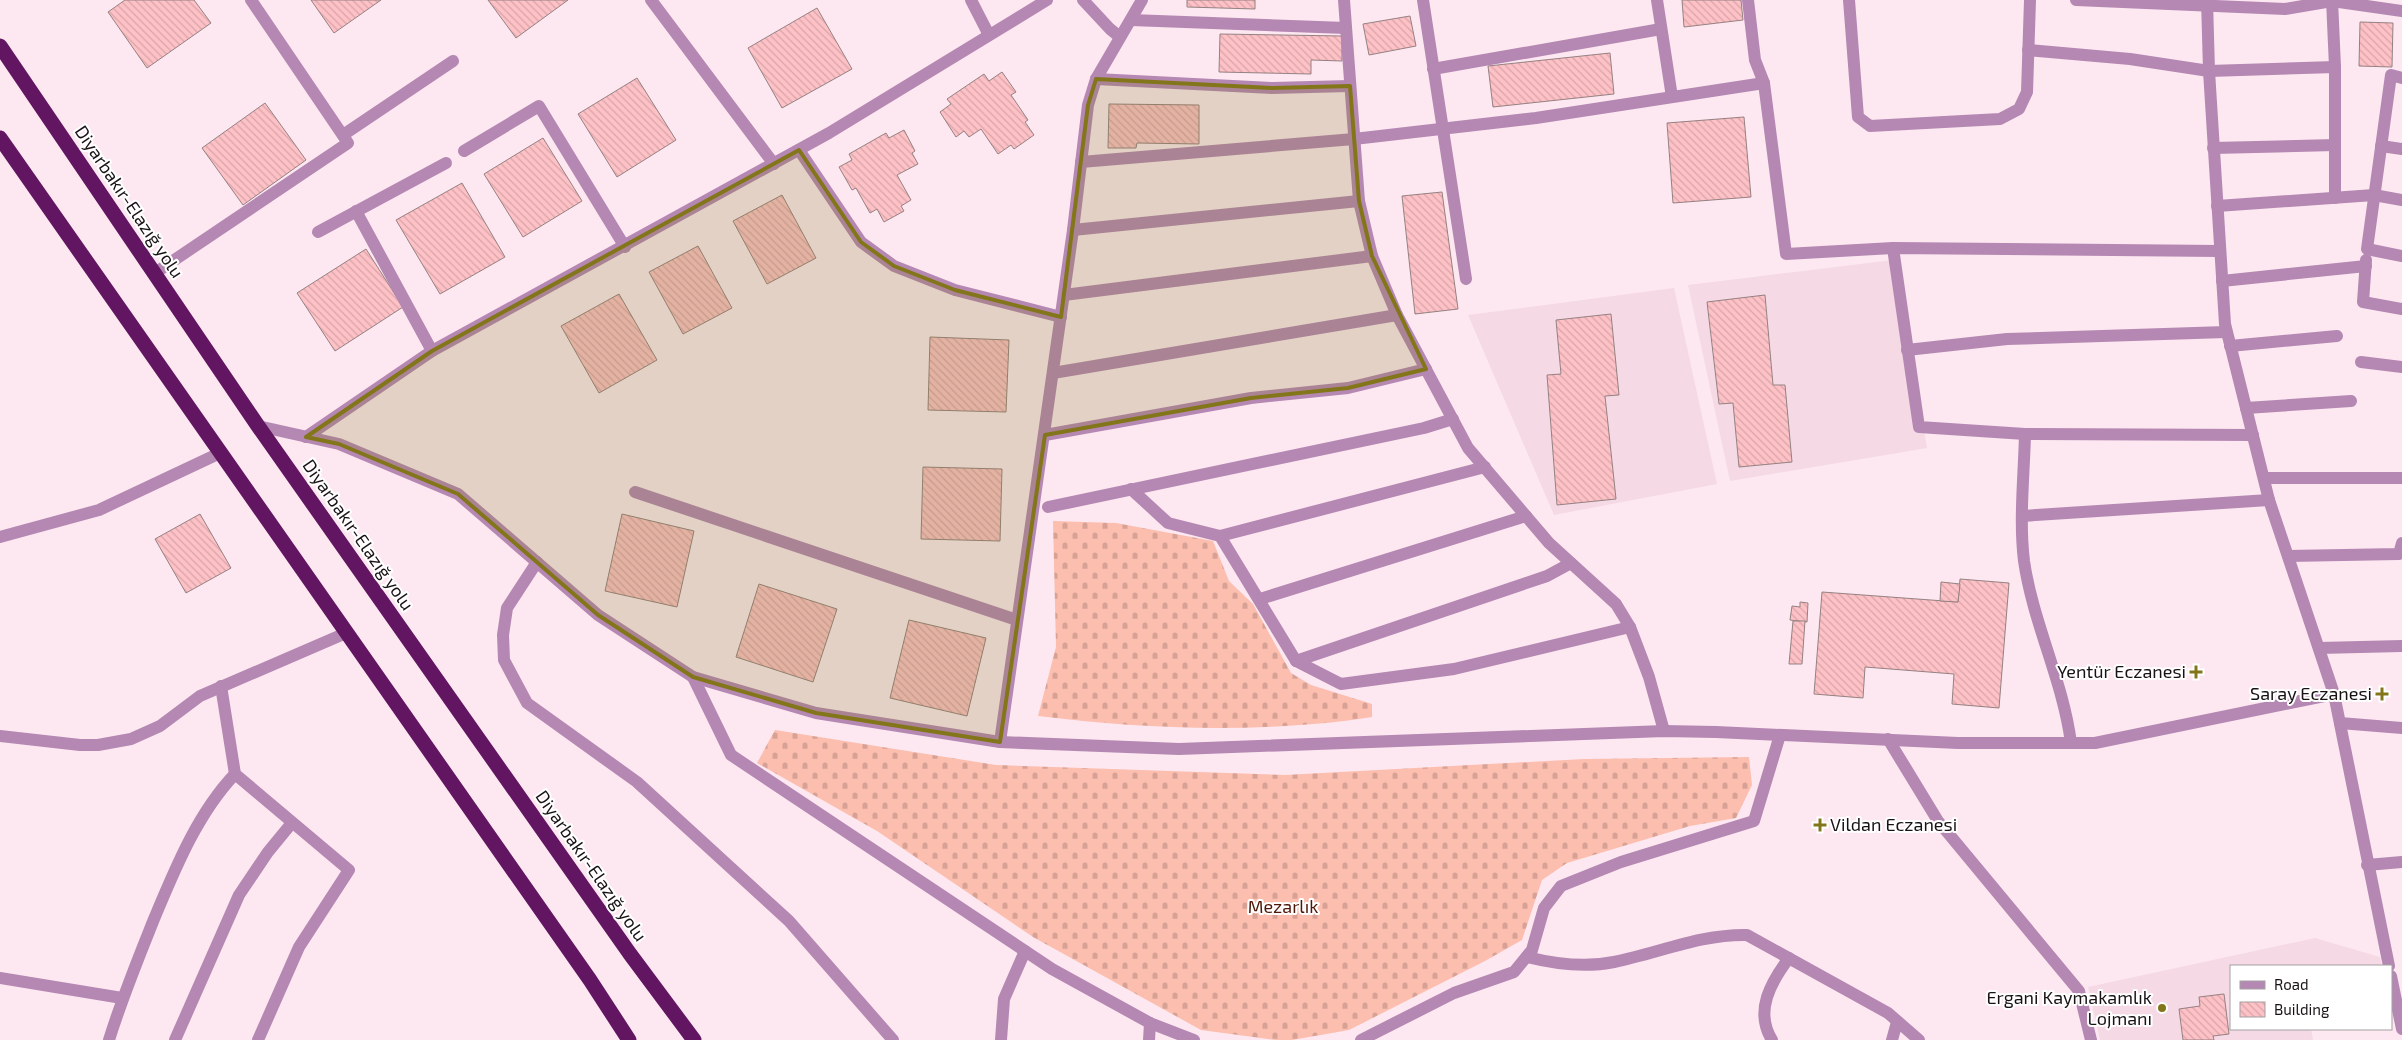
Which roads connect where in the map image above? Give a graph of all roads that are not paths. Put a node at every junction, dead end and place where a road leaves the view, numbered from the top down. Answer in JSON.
{"nodes":[{"id":1,"x":251,"y":0,"type":"edge"},
{"id":2,"x":651,"y":0,"type":"edge"},
{"id":3,"x":971,"y":0,"type":"edge"},
{"id":4,"x":1047,"y":0,"type":"edge"},
{"id":5,"x":1083,"y":0,"type":"edge"},
{"id":6,"x":1142,"y":0,"type":"edge"},
{"id":7,"x":1344,"y":0,"type":"edge"},
{"id":8,"x":1423,"y":0,"type":"edge"},
{"id":9,"x":1657,"y":0,"type":"edge"},
{"id":10,"x":1748,"y":0,"type":"edge"},
{"id":11,"x":1849,"y":0,"type":"edge"},
{"id":12,"x":2030,"y":0,"type":"edge"},
{"id":13,"x":2076,"y":0,"type":"edge"},
{"id":14,"x":2332,"y":1,"type":"edge"},
{"id":15,"x":2207,"y":3,"type":"edge"},
{"id":16,"x":2402,"y":11,"type":"edge"},
{"id":17,"x":1131,"y":20,"type":"junction"},
{"id":18,"x":1346,"y":28,"type":"junction"},
{"id":19,"x":1661,"y":30,"type":"junction"},
{"id":20,"x":989,"y":34,"type":"junction"},
{"id":21,"x":1120,"y":37,"type":"junction"},
{"id":22,"x":0,"y":46,"type":"edge"},
{"id":23,"x":2028,"y":50,"type":"junction"},
{"id":24,"x":453,"y":61,"type":"dead end"},
{"id":25,"x":2335,"y":68,"type":"junction"},
{"id":26,"x":1433,"y":69,"type":"junction"},
{"id":27,"x":2209,"y":71,"type":"junction"},
{"id":28,"x":2402,"y":78,"type":"edge"},
{"id":29,"x":1096,"y":79,"type":"junction"},
{"id":30,"x":1764,"y":83,"type":"junction"},
{"id":31,"x":1350,"y":86,"type":"junction"},
{"id":32,"x":1672,"y":97,"type":"junction"},
{"id":33,"x":1443,"y":129,"type":"junction"},
{"id":34,"x":343,"y":135,"type":"junction"},
{"id":35,"x":0,"y":138,"type":"edge"},
{"id":36,"x":1354,"y":140,"type":"junction"},
{"id":37,"x":2335,"y":145,"type":"junction"},
{"id":38,"x":2381,"y":146,"type":"junction"},
{"id":39,"x":2213,"y":148,"type":"junction"},
{"id":40,"x":2402,"y":148,"type":"edge"},
{"id":41,"x":799,"y":150,"type":"junction"},
{"id":42,"x":464,"y":151,"type":"dead end"},
{"id":43,"x":1081,"y":162,"type":"junction"},
{"id":44,"x":446,"y":163,"type":"dead end"},
{"id":45,"x":774,"y":164,"type":"junction"},
{"id":46,"x":2374,"y":195,"type":"junction"},
{"id":47,"x":2335,"y":198,"type":"junction"},
{"id":48,"x":2402,"y":200,"type":"edge"},
{"id":49,"x":1359,"y":201,"type":"junction"},
{"id":50,"x":2217,"y":206,"type":"junction"},
{"id":51,"x":356,"y":211,"type":"junction"},
{"id":52,"x":1073,"y":230,"type":"junction"},
{"id":53,"x":318,"y":232,"type":"dead end"},
{"id":54,"x":624,"y":247,"type":"junction"},
{"id":55,"x":1893,"y":248,"type":"junction"},
{"id":56,"x":2367,"y":250,"type":"junction"},
{"id":57,"x":2220,"y":252,"type":"junction"},
{"id":58,"x":1372,"y":256,"type":"junction"},
{"id":59,"x":2402,"y":256,"type":"edge"},
{"id":60,"x":2366,"y":266,"type":"junction"},
{"id":61,"x":154,"y":273,"type":"junction"},
{"id":62,"x":1466,"y":279,"type":"dead end"},
{"id":63,"x":2222,"y":281,"type":"junction"},
{"id":64,"x":1064,"y":295,"type":"junction"},
{"id":65,"x":2402,"y":309,"type":"edge"},
{"id":66,"x":1397,"y":315,"type":"junction"},
{"id":67,"x":1061,"y":317,"type":"junction"},
{"id":68,"x":2226,"y":332,"type":"junction"},
{"id":69,"x":2337,"y":336,"type":"dead end"},
{"id":70,"x":2230,"y":346,"type":"junction"},
{"id":71,"x":1907,"y":350,"type":"junction"},
{"id":72,"x":432,"y":351,"type":"junction"},
{"id":73,"x":2361,"y":362,"type":"dead end"},
{"id":74,"x":2402,"y":367,"type":"edge"},
{"id":75,"x":1426,"y":369,"type":"junction"},
{"id":76,"x":1053,"y":373,"type":"junction"},
{"id":77,"x":2351,"y":401,"type":"dead end"},
{"id":78,"x":2246,"y":408,"type":"junction"},
{"id":79,"x":1453,"y":418,"type":"junction"},
{"id":80,"x":258,"y":426,"type":"junction"},
{"id":81,"x":2025,"y":434,"type":"junction"},
{"id":82,"x":1045,"y":435,"type":"junction"},
{"id":83,"x":2253,"y":435,"type":"junction"},
{"id":84,"x":306,"y":436,"type":"junction"},
{"id":85,"x":220,"y":453,"type":"junction"},
{"id":86,"x":1485,"y":467,"type":"junction"},
{"id":87,"x":2264,"y":478,"type":"junction"},
{"id":88,"x":2402,"y":478,"type":"edge"},
{"id":89,"x":1131,"y":489,"type":"junction"},
{"id":90,"x":635,"y":492,"type":"dead end"},
{"id":91,"x":2269,"y":500,"type":"junction"},
{"id":92,"x":1048,"y":507,"type":"dead end"},
{"id":93,"x":1526,"y":516,"type":"junction"},
{"id":94,"x":2022,"y":516,"type":"junction"},
{"id":95,"x":1220,"y":536,"type":"junction"},
{"id":96,"x":0,"y":537,"type":"edge"},
{"id":97,"x":2401,"y":550,"type":"edge"},
{"id":98,"x":2288,"y":556,"type":"junction"},
{"id":99,"x":537,"y":562,"type":"junction"},
{"id":100,"x":1572,"y":563,"type":"junction"},
{"id":101,"x":1260,"y":600,"type":"junction"},
{"id":102,"x":1018,"y":620,"type":"junction"},
{"id":103,"x":1630,"y":627,"type":"junction"},
{"id":104,"x":346,"y":634,"type":"junction"},
{"id":105,"x":2402,"y":646,"type":"edge"},
{"id":106,"x":2318,"y":648,"type":"junction"},
{"id":107,"x":1296,"y":661,"type":"junction"},
{"id":108,"x":693,"y":677,"type":"junction"},
{"id":109,"x":222,"y":686,"type":"junction"},
{"id":110,"x":2334,"y":694,"type":"junction"},
{"id":111,"x":2340,"y":723,"type":"junction"},
{"id":112,"x":2402,"y":728,"type":"edge"},
{"id":113,"x":1664,"y":731,"type":"junction"},
{"id":114,"x":1780,"y":735,"type":"junction"},
{"id":115,"x":0,"y":736,"type":"edge"},
{"id":116,"x":1888,"y":739,"type":"junction"},
{"id":117,"x":1000,"y":742,"type":"junction"},
{"id":118,"x":2071,"y":743,"type":"junction"},
{"id":119,"x":235,"y":774,"type":"junction"},
{"id":120,"x":291,"y":824,"type":"junction"},
{"id":121,"x":2402,"y":862,"type":"edge"},
{"id":122,"x":2367,"y":865,"type":"junction"},
{"id":123,"x":1026,"y":950,"type":"junction"},
{"id":124,"x":1526,"y":957,"type":"junction"},
{"id":125,"x":1788,"y":958,"type":"junction"},
{"id":126,"x":2389,"y":965,"type":"edge"},
{"id":127,"x":0,"y":978,"type":"edge"},
{"id":128,"x":2392,"y":981,"type":"edge"},
{"id":129,"x":122,"y":998,"type":"junction"},
{"id":130,"x":1150,"y":1022,"type":"junction"},
{"id":131,"x":1897,"y":1022,"type":"junction"},
{"id":132,"x":2402,"y":1029,"type":"edge"},
{"id":133,"x":109,"y":1040,"type":"edge"},
{"id":134,"x":175,"y":1040,"type":"edge"},
{"id":135,"x":258,"y":1040,"type":"edge"},
{"id":136,"x":629,"y":1040,"type":"edge"},
{"id":137,"x":694,"y":1040,"type":"edge"},
{"id":138,"x":893,"y":1040,"type":"edge"},
{"id":139,"x":1001,"y":1040,"type":"edge"},
{"id":140,"x":1149,"y":1040,"type":"edge"},
{"id":141,"x":1194,"y":1040,"type":"edge"},
{"id":142,"x":1361,"y":1040,"type":"edge"},
{"id":143,"x":1772,"y":1040,"type":"edge"},
{"id":144,"x":1892,"y":1040,"type":"edge"},
{"id":145,"x":1919,"y":1040,"type":"edge"},
{"id":146,"x":2091,"y":1040,"type":"edge"}],
"edges":[{"from":1,"to":34,"type":"street"},
{"from":2,"to":45,"type":"street"},
{"from":3,"to":20,"type":"street"},
{"from":4,"to":20,"type":"street"},
{"from":5,"to":21,"type":"street"},
{"from":6,"to":17,"type":"street"},
{"from":7,"to":18,"type":"street"},
{"from":8,"to":26,"type":"street"},
{"from":9,"to":19,"type":"street"},
{"from":10,"to":30,"type":"street"},
{"from":11,"to":23,"type":"street"},
{"from":12,"to":23,"type":"street"},
{"from":13,"to":15,"type":"street"},
{"from":14,"to":15,"type":"street"},
{"from":14,"to":16,"type":"street"},
{"from":14,"to":25,"type":"street"},
{"from":15,"to":27,"type":"street"},
{"from":17,"to":18,"type":"street"},
{"from":17,"to":21,"type":"street"},
{"from":18,"to":31,"type":"street"},
{"from":19,"to":26,"type":"street"},
{"from":19,"to":32,"type":"street"},
{"from":20,"to":41,"type":"street"},
{"from":21,"to":29,"type":"street"},
{"from":22,"to":61,"type":"highway","name":"Diyarbakır-Elazığ yolu"},
{"from":23,"to":27,"type":"street"},
{"from":24,"to":34,"type":"street"},
{"from":25,"to":27,"type":"street"},
{"from":25,"to":37,"type":"street"},
{"from":26,"to":33,"type":"street"},
{"from":27,"to":39,"type":"street"},
{"from":28,"to":38,"type":"street"},
{"from":29,"to":31,"type":"street"},
{"from":29,"to":43,"type":"street"},
{"from":30,"to":32,"type":"street"},
{"from":30,"to":55,"type":"street"},
{"from":31,"to":36,"type":"street"},
{"from":32,"to":33,"type":"street"},
{"from":33,"to":36,"type":"street"},
{"from":33,"to":62,"type":"street"},
{"from":34,"to":61,"type":"street"},
{"from":35,"to":85,"type":"highway"},
{"from":36,"to":43,"type":"street"},
{"from":36,"to":49,"type":"street"},
{"from":37,"to":39,"type":"street"},
{"from":37,"to":47,"type":"street"},
{"from":38,"to":40,"type":"street"},
{"from":38,"to":46,"type":"street"},
{"from":39,"to":50,"type":"street"},
{"from":41,"to":45,"type":"street"},
{"from":41,"to":67,"type":"street"},
{"from":42,"to":54,"type":"street"},
{"from":43,"to":52,"type":"street"},
{"from":44,"to":51,"type":"street"},
{"from":45,"to":54,"type":"street"},
{"from":46,"to":47,"type":"street"},
{"from":46,"to":48,"type":"street"},
{"from":46,"to":56,"type":"street"},
{"from":47,"to":50,"type":"street"},
{"from":49,"to":52,"type":"street"},
{"from":49,"to":58,"type":"street"},
{"from":50,"to":57,"type":"street"},
{"from":51,"to":53,"type":"street"},
{"from":51,"to":72,"type":"street"},
{"from":52,"to":64,"type":"street"},
{"from":54,"to":72,"type":"street"},
{"from":55,"to":57,"type":"street"},
{"from":55,"to":71,"type":"street"},
{"from":56,"to":59,"type":"street"},
{"from":56,"to":60,"type":"street"},
{"from":57,"to":63,"type":"street"},
{"from":58,"to":64,"type":"street"},
{"from":58,"to":66,"type":"street"},
{"from":60,"to":63,"type":"street"},
{"from":60,"to":65,"type":"street"},
{"from":61,"to":80,"type":"highway","name":"Diyarbakır-Elazığ yolu"},
{"from":63,"to":68,"type":"street"},
{"from":64,"to":67,"type":"street"},
{"from":66,"to":75,"type":"street"},
{"from":66,"to":76,"type":"street"},
{"from":67,"to":76,"type":"street"},
{"from":68,"to":70,"type":"street"},
{"from":68,"to":71,"type":"street"},
{"from":69,"to":70,"type":"street"},
{"from":70,"to":78,"type":"street"},
{"from":71,"to":81,"type":"street"},
{"from":72,"to":84,"type":"street"},
{"from":73,"to":74,"type":"street"},
{"from":75,"to":79,"type":"street"},
{"from":75,"to":82,"type":"street"},
{"from":76,"to":82,"type":"street"},
{"from":77,"to":78,"type":"street"},
{"from":78,"to":83,"type":"street"},
{"from":79,"to":86,"type":"street"},
{"from":79,"to":89,"type":"street"},
{"from":80,"to":84,"type":"street"},
{"from":80,"to":137,"type":"highway","name":"Diyarbakır-Elazığ yolu"},
{"from":81,"to":83,"type":"street"},
{"from":81,"to":94,"type":"street"},
{"from":82,"to":102,"type":"street"},
{"from":83,"to":87,"type":"street"},
{"from":84,"to":99,"type":"street"},
{"from":85,"to":96,"type":"street"},
{"from":85,"to":104,"type":"highway"},
{"from":86,"to":93,"type":"street"},
{"from":86,"to":95,"type":"street"},
{"from":87,"to":88,"type":"street"},
{"from":87,"to":91,"type":"street"},
{"from":89,"to":92,"type":"street"},
{"from":89,"to":95,"type":"street"},
{"from":90,"to":102,"type":"street"},
{"from":91,"to":94,"type":"street"},
{"from":91,"to":98,"type":"street"},
{"from":93,"to":100,"type":"street"},
{"from":93,"to":101,"type":"street"},
{"from":94,"to":118,"type":"street"},
{"from":95,"to":101,"type":"street"},
{"from":97,"to":98,"type":"street"},
{"from":98,"to":106,"type":"street"},
{"from":99,"to":108,"type":"street"},
{"from":99,"to":138,"type":"street"},
{"from":100,"to":103,"type":"street"},
{"from":100,"to":107,"type":"street"},
{"from":101,"to":107,"type":"street"},
{"from":102,"to":117,"type":"street"},
{"from":103,"to":107,"type":"street"},
{"from":103,"to":113,"type":"street"},
{"from":104,"to":109,"type":"street"},
{"from":104,"to":136,"type":"highway"},
{"from":105,"to":106,"type":"street"},
{"from":106,"to":110,"type":"street"},
{"from":108,"to":117,"type":"street"},
{"from":108,"to":123,"type":"street"},
{"from":109,"to":115,"type":"street"},
{"from":109,"to":119,"type":"street"},
{"from":110,"to":111,"type":"street"},
{"from":110,"to":118,"type":"street"},
{"from":111,"to":112,"type":"street"},
{"from":111,"to":122,"type":"street"},
{"from":113,"to":114,"type":"street"},
{"from":113,"to":117,"type":"street"},
{"from":114,"to":116,"type":"street"},
{"from":114,"to":124,"type":"street"},
{"from":116,"to":118,"type":"street"},
{"from":116,"to":146,"type":"street"},
{"from":119,"to":120,"type":"street"},
{"from":119,"to":129,"type":"street"},
{"from":120,"to":134,"type":"street"},
{"from":120,"to":135,"type":"street"},
{"from":121,"to":122,"type":"street"},
{"from":122,"to":126,"type":"street"},
{"from":123,"to":130,"type":"street"},
{"from":123,"to":139,"type":"street"},
{"from":124,"to":125,"type":"street"},
{"from":124,"to":142,"type":"street"},
{"from":125,"to":131,"type":"street"},
{"from":125,"to":143,"type":"street"},
{"from":127,"to":129,"type":"street"},
{"from":128,"to":132,"type":"street"},
{"from":129,"to":133,"type":"street"},
{"from":130,"to":140,"type":"street"},
{"from":130,"to":141,"type":"street"},
{"from":131,"to":144,"type":"street"},
{"from":131,"to":145,"type":"street"}]}
